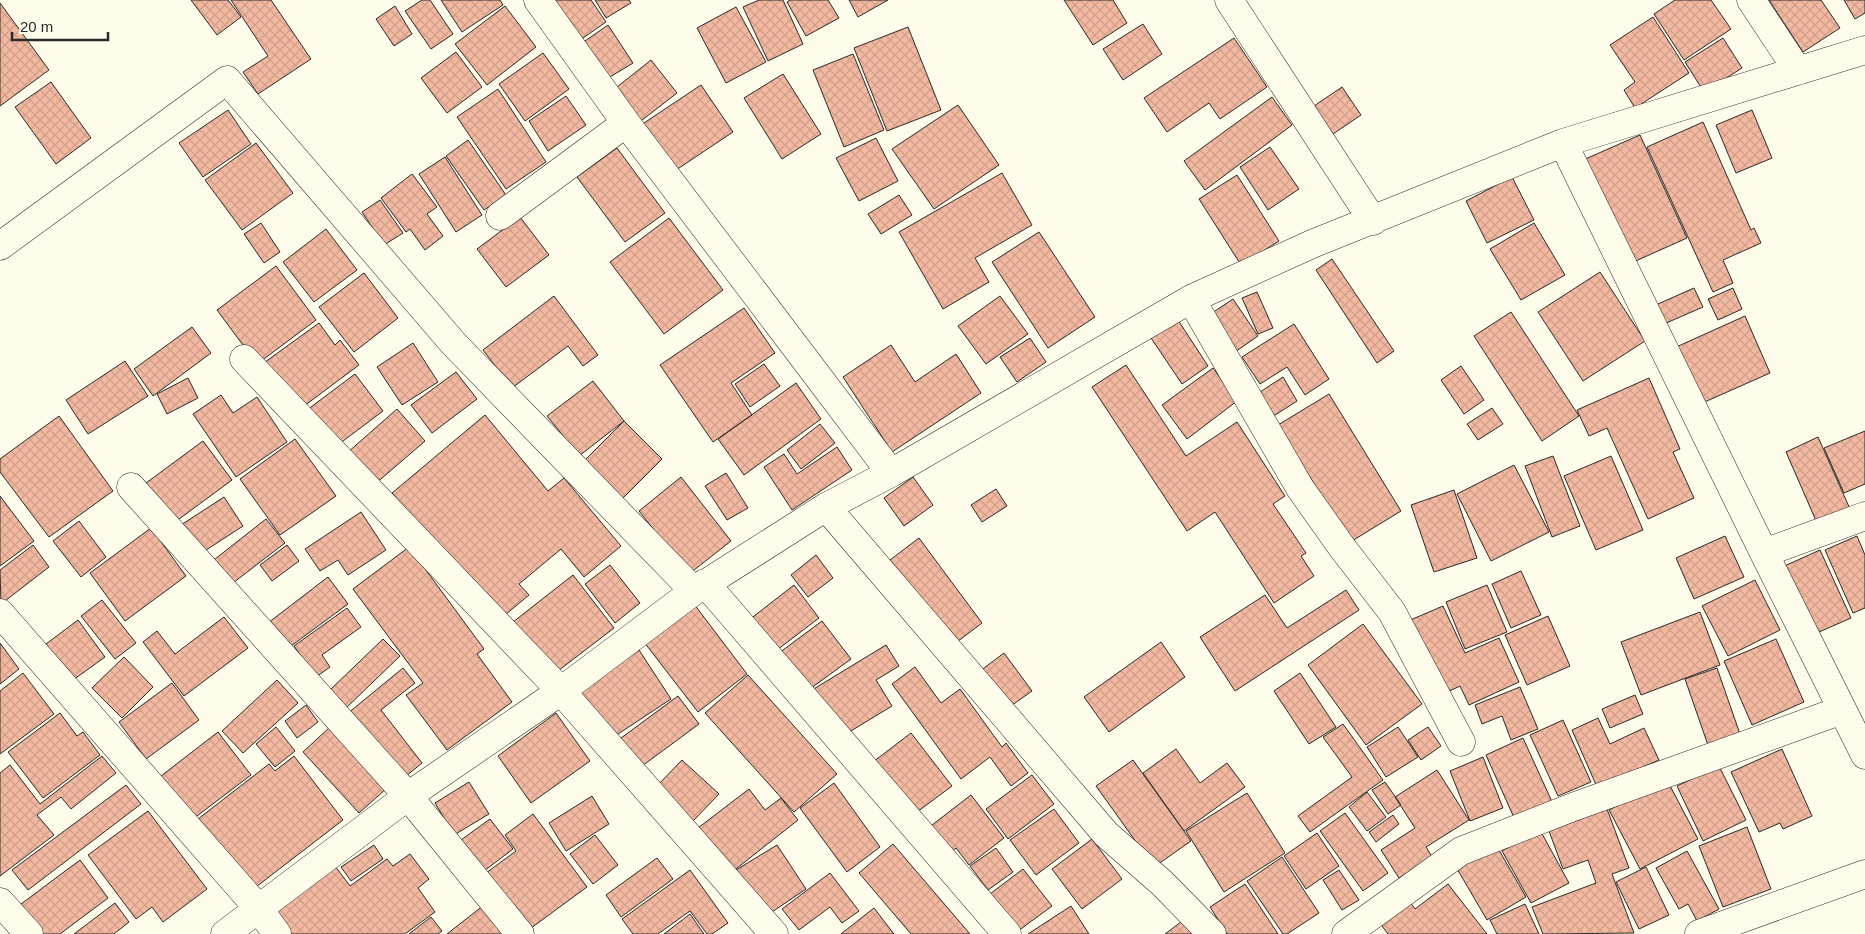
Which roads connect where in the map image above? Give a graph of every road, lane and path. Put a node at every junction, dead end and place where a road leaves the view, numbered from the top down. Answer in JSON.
{"nodes":[{"id":1,"x":538,"y":0,"type":"edge"},
{"id":2,"x":1229,"y":0,"type":"edge"},
{"id":3,"x":1751,"y":0,"type":"edge"},
{"id":4,"x":1865,"y":50,"type":"edge"},
{"id":5,"x":1798,"y":71,"type":"junction"},
{"id":6,"x":626,"y":123,"type":"junction"},
{"id":7,"x":1563,"y":143,"type":"junction"},
{"id":8,"x":500,"y":216,"type":"dead end"},
{"id":9,"x":1373,"y":221,"type":"junction"},
{"id":10,"x":0,"y":246,"type":"edge"},
{"id":11,"x":1191,"y":300,"type":"junction"},
{"id":12,"x":244,"y":359,"type":"dead end"},
{"id":13,"x":891,"y":473,"type":"junction"},
{"id":14,"x":131,"y":487,"type":"dead end"},
{"id":15,"x":826,"y":507,"type":"junction"},
{"id":16,"x":1865,"y":516,"type":"edge"},
{"id":17,"x":1764,"y":553,"type":"junction"},
{"id":18,"x":700,"y":587,"type":"junction"},
{"id":19,"x":0,"y":613,"type":"edge"},
{"id":20,"x":561,"y":691,"type":"junction"},
{"id":21,"x":1842,"y":710,"type":"junction"},
{"id":22,"x":1461,"y":742,"type":"dead end"},
{"id":23,"x":1865,"y":755,"type":"edge"},
{"id":24,"x":408,"y":796,"type":"junction"},
{"id":25,"x":1865,"y":874,"type":"edge"},
{"id":26,"x":0,"y":902,"type":"edge"},
{"id":27,"x":259,"y":909,"type":"junction"},
{"id":28,"x":30,"y":934,"type":"edge"},
{"id":29,"x":225,"y":934,"type":"edge"},
{"id":30,"x":277,"y":934,"type":"edge"},
{"id":31,"x":520,"y":934,"type":"edge"},
{"id":32,"x":774,"y":934,"type":"edge"},
{"id":33,"x":1007,"y":934,"type":"edge"},
{"id":34,"x":1212,"y":934,"type":"edge"},
{"id":35,"x":1346,"y":934,"type":"edge"},
{"id":36,"x":1699,"y":934,"type":"edge"}],
"edges":[{"from":1,"to":6,"type":"street"},
{"from":2,"to":9,"type":"street"},
{"from":3,"to":5,"type":"street"},
{"from":4,"to":5,"type":"street"},
{"from":5,"to":7,"type":"street"},
{"from":6,"to":8,"type":"street"},
{"from":6,"to":13,"type":"street"},
{"from":7,"to":9,"type":"street"},
{"from":7,"to":17,"type":"street"},
{"from":9,"to":11,"type":"street"},
{"from":10,"to":18,"type":"street"},
{"from":11,"to":13,"type":"street"},
{"from":11,"to":22,"type":"street"},
{"from":12,"to":20,"type":"street"},
{"from":13,"to":15,"type":"street"},
{"from":14,"to":24,"type":"street"},
{"from":15,"to":18,"type":"street"},
{"from":15,"to":34,"type":"street"},
{"from":16,"to":17,"type":"street"},
{"from":17,"to":21,"type":"street"},
{"from":18,"to":20,"type":"street"},
{"from":18,"to":33,"type":"street"},
{"from":19,"to":27,"type":"street"},
{"from":20,"to":24,"type":"street"},
{"from":20,"to":32,"type":"street"},
{"from":21,"to":23,"type":"street"},
{"from":21,"to":35,"type":"street"},
{"from":24,"to":27,"type":"street"},
{"from":24,"to":31,"type":"street"},
{"from":25,"to":36,"type":"street"},
{"from":26,"to":28,"type":"street"},
{"from":27,"to":29,"type":"street"},
{"from":27,"to":30,"type":"street"}]}
